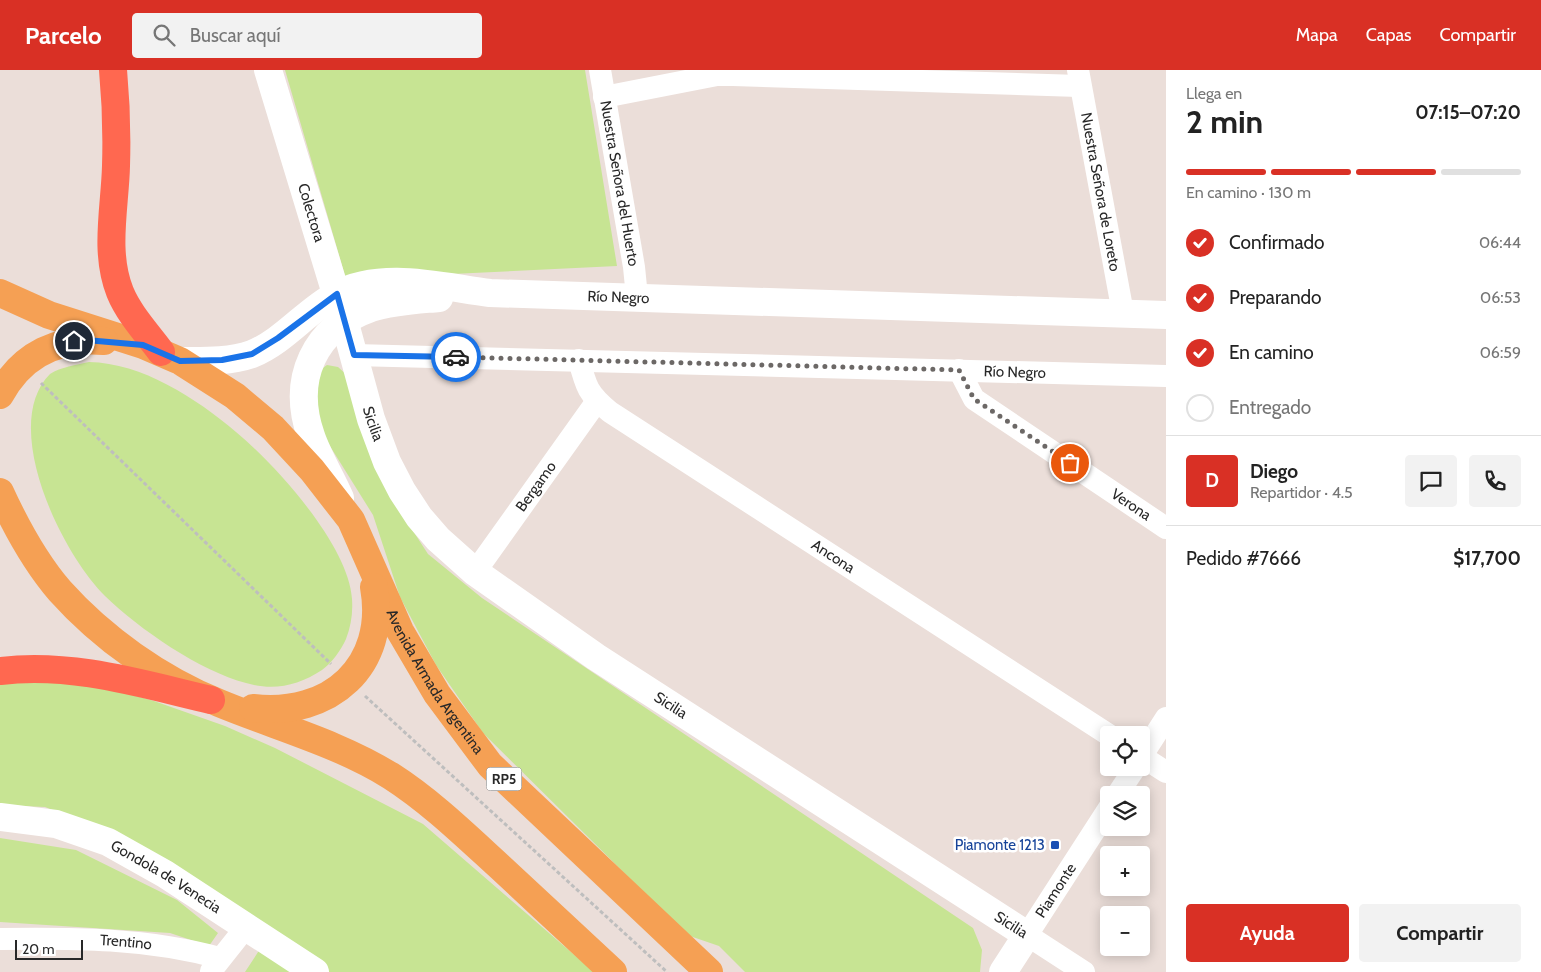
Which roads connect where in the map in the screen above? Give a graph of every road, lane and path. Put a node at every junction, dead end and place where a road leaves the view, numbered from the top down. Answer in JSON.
{"nodes":[{"id":1,"x":113,"y":70,"type":"edge"},
{"id":2,"x":268,"y":70,"type":"edge"},
{"id":3,"x":600,"y":70,"type":"edge"},
{"id":4,"x":1078,"y":78,"type":"edge"},
{"id":5,"x":604,"y":97,"type":"junction"},
{"id":6,"x":0,"y":293,"type":"edge"},
{"id":7,"x":490,"y":293,"type":"junction"},
{"id":8,"x":337,"y":294,"type":"junction"},
{"id":9,"x":637,"y":297,"type":"junction"},
{"id":10,"x":1122,"y":313,"type":"junction"},
{"id":11,"x":1166,"y":314,"type":"edge"},
{"id":12,"x":344,"y":320,"type":"junction"},
{"id":13,"x":161,"y":353,"type":"junction"},
{"id":14,"x":354,"y":355,"type":"junction"},
{"id":15,"x":579,"y":360,"type":"junction"},
{"id":16,"x":959,"y":370,"type":"junction"},
{"id":17,"x":1166,"y":376,"type":"edge"},
{"id":18,"x":0,"y":395,"type":"edge"},
{"id":19,"x":597,"y":401,"type":"junction"},
{"id":20,"x":0,"y":476,"type":"edge"},
{"id":21,"x":5,"y":504,"type":"edge"},
{"id":22,"x":1166,"y":528,"type":"edge"},
{"id":23,"x":356,"y":530,"type":"junction"},
{"id":24,"x":476,"y":572,"type":"junction"},
{"id":25,"x":0,"y":671,"type":"edge"},
{"id":26,"x":216,"y":702,"type":"junction"},
{"id":27,"x":1166,"y":718,"type":"edge"},
{"id":28,"x":1100,"y":729,"type":"edge"},
{"id":29,"x":1150,"y":743,"type":"edge"},
{"id":30,"x":1150,"y":764,"type":"edge"},
{"id":31,"x":1166,"y":772,"type":"edge"},
{"id":32,"x":0,"y":818,"type":"edge"},
{"id":33,"x":1100,"y":822,"type":"edge"},
{"id":34,"x":246,"y":927,"type":"junction"},
{"id":35,"x":1027,"y":935,"type":"junction"},
{"id":36,"x":0,"y":939,"type":"edge"},
{"id":37,"x":215,"y":965,"type":"edge"},
{"id":38,"x":316,"y":972,"type":"edge"},
{"id":39,"x":613,"y":972,"type":"edge"},
{"id":40,"x":709,"y":972,"type":"edge"},
{"id":41,"x":1003,"y":972,"type":"edge"},
{"id":42,"x":1084,"y":972,"type":"edge"}],
"edges":[{"from":1,"to":13,"type":"highway"},
{"from":2,"to":8,"type":"street","name":"Colectora"},
{"from":3,"to":5,"type":"street","name":"Nuestra Señora del Huerto"},
{"from":4,"to":5,"type":"street"},
{"from":4,"to":10,"type":"street","name":"Nuestra Señora de Loreto"},
{"from":5,"to":9,"type":"street","name":"Nuestra Señora del Huerto"},
{"from":6,"to":13,"type":"main road","name":"Avenida Armada Argentina"},
{"from":7,"to":8,"type":"street","name":"Río Negro"},
{"from":7,"to":9,"type":"street","name":"Río Negro"},
{"from":7,"to":12,"type":"street","name":"Río Negro"},
{"from":8,"to":12,"type":"street","name":"Colectora"},
{"from":8,"to":13,"type":"street","name":"Río Negro"},
{"from":9,"to":10,"type":"street","name":"Río Negro"},
{"from":10,"to":11,"type":"street","name":"Río Negro"},
{"from":12,"to":14,"type":"street","name":"Colectora"},
{"from":12,"to":23,"type":"street","name":"Río Negro"},
{"from":13,"to":18,"type":"main road","name":"Avenida Armada Argentina"},
{"from":13,"to":23,"type":"main road","name":"Avenida Armada Argentina"},
{"from":14,"to":15,"type":"street","name":"Río Negro"},
{"from":14,"to":24,"type":"street","name":"Sicilia"},
{"from":15,"to":16,"type":"street","name":"Río Negro"},
{"from":15,"to":19,"type":"street","name":"Ancona"},
{"from":16,"to":17,"type":"street","name":"Río Negro"},
{"from":16,"to":22,"type":"street","name":"Verona"},
{"from":19,"to":24,"type":"street","name":"Bergamo"},
{"from":19,"to":28,"type":"street","name":"Ancona"},
{"from":20,"to":21,"type":"main road","name":"Avenida Armada Argentina"},
{"from":21,"to":26,"type":"main road","name":"Avenida Armada Argentina"},
{"from":23,"to":26,"type":"main road","name":"Avenida Armada Argentina"},
{"from":23,"to":40,"type":"main road","name":"Avenida Armada Argentina","number":"RP5"},
{"from":24,"to":35,"type":"street","name":"Sicilia"},
{"from":25,"to":26,"type":"highway"},
{"from":26,"to":39,"type":"main road","name":"Avenida Armada Argentina"},
{"from":27,"to":29,"type":"street"},
{"from":30,"to":31,"type":"street"},
{"from":32,"to":34,"type":"street","name":"Gondola de Venecia"},
{"from":33,"to":35,"type":"street","name":"Piamonte"},
{"from":34,"to":37,"type":"street"},
{"from":34,"to":38,"type":"street","name":"Gondola de Venecia"},
{"from":35,"to":41,"type":"street","name":"Piamonte"},
{"from":35,"to":42,"type":"street","name":"Sicilia"},
{"from":36,"to":37,"type":"street","name":"Trentino"}]}
